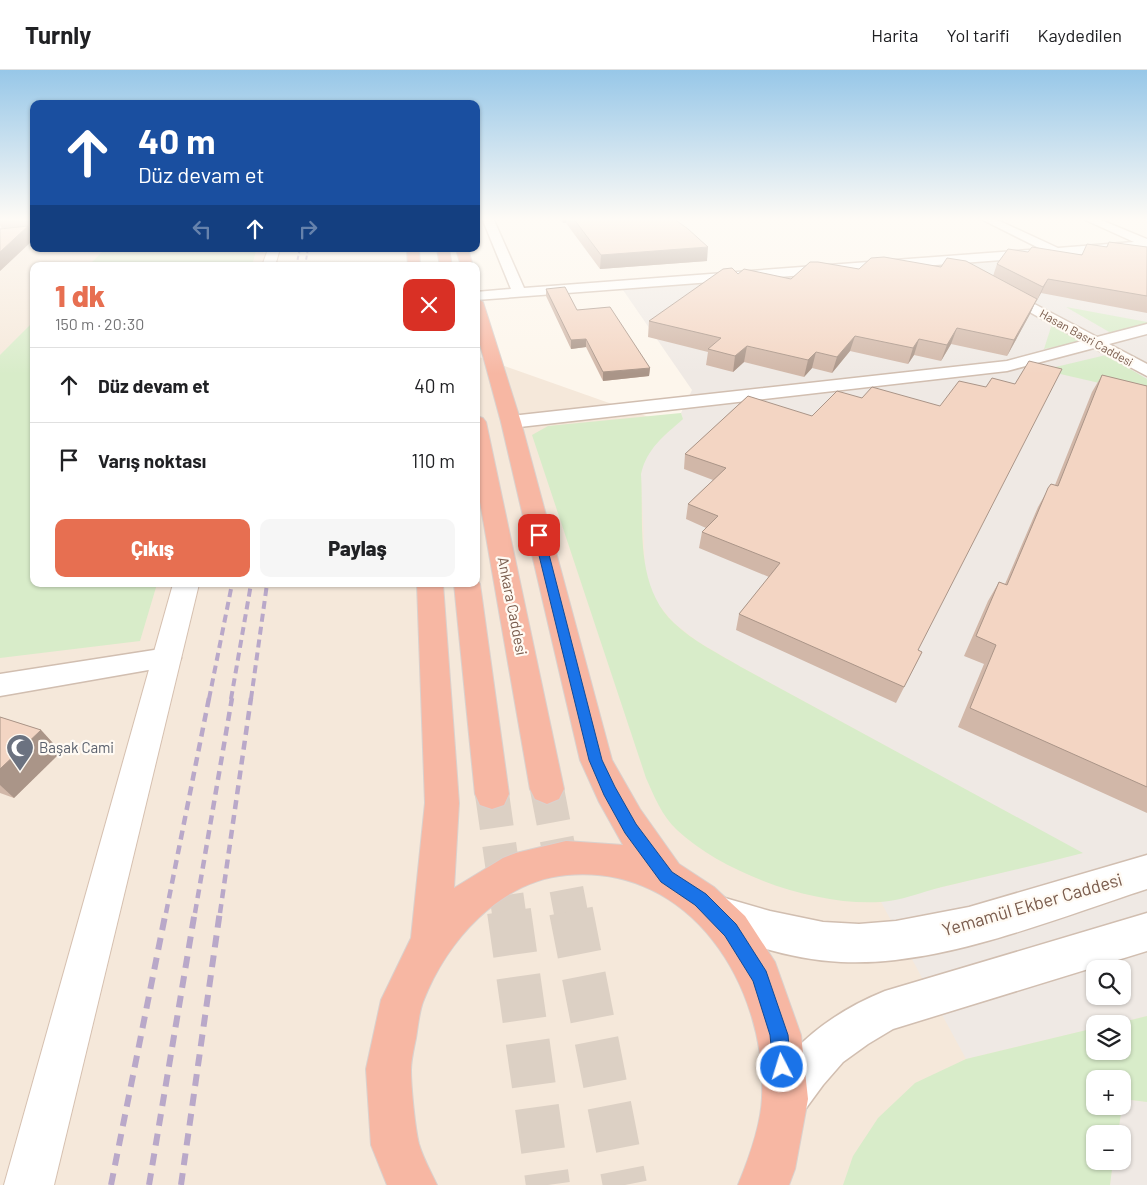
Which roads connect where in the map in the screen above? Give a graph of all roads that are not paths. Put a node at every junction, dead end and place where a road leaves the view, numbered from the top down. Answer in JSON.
{"nodes":[{"id":1,"x":510,"y":270,"type":"edge"},
{"id":2,"x":817,"y":270,"type":"edge"},
{"id":3,"x":965,"y":270,"type":"edge"},
{"id":4,"x":972,"y":274,"type":"edge"},
{"id":5,"x":987,"y":283,"type":"edge"},
{"id":6,"x":520,"y":293,"type":"junction"},
{"id":7,"x":480,"y":296,"type":"edge"},
{"id":8,"x":480,"y":316,"type":"edge"},
{"id":9,"x":1147,"y":329,"type":"edge"},
{"id":10,"x":1097,"y":343,"type":"junction"},
{"id":11,"x":1147,"y":371,"type":"edge"},
{"id":12,"x":511,"y":422,"type":"junction"},
{"id":13,"x":480,"y":443,"type":"edge"},
{"id":14,"x":185,"y":587,"type":"edge"},
{"id":15,"x":430,"y":587,"type":"edge"},
{"id":16,"x":467,"y":587,"type":"edge"},
{"id":17,"x":167,"y":658,"type":"junction"},
{"id":18,"x":0,"y":685,"type":"edge"},
{"id":19,"x":547,"y":789,"type":"tunnel mouth"},
{"id":20,"x":492,"y":794,"type":"tunnel mouth"},
{"id":21,"x":1147,"y":872,"type":"edge"},
{"id":22,"x":666,"y":877,"type":"junction"},
{"id":23,"x":712,"y":911,"type":"junction"},
{"id":24,"x":1147,"y":932,"type":"edge"},
{"id":25,"x":431,"y":942,"type":"junction"},
{"id":26,"x":785,"y":1099,"type":"junction"},
{"id":27,"x":768,"y":1180,"type":"edge"},
{"id":28,"x":29,"y":1185,"type":"edge"},
{"id":29,"x":412,"y":1185,"type":"edge"}],
"edges":[{"from":1,"to":6,"type":"street"},
{"from":2,"to":6,"type":"street"},
{"from":3,"to":4,"type":"street"},
{"from":5,"to":10,"type":"street","name":"Hasan Basri Caddesi"},
{"from":6,"to":7,"type":"street"},
{"from":8,"to":12,"type":"highway"},
{"from":9,"to":10,"type":"street"},
{"from":10,"to":11,"type":"street","name":"Hasan Basri Caddesi"},
{"from":10,"to":12,"type":"street"},
{"from":12,"to":22,"type":"highway"},
{"from":13,"to":19,"type":"highway","name":"Ankara Caddesi"},
{"from":14,"to":17,"type":"street"},
{"from":15,"to":25,"type":"highway"},
{"from":16,"to":20,"type":"highway"},
{"from":17,"to":18,"type":"street"},
{"from":17,"to":28,"type":"street"},
{"from":21,"to":23,"type":"street","name":"Yemamül Ekber Caddesi"},
{"from":22,"to":23,"type":"highway"},
{"from":22,"to":25,"type":"highway"},
{"from":23,"to":26,"type":"highway"},
{"from":24,"to":26,"type":"street"},
{"from":25,"to":29,"type":"highway"},
{"from":26,"to":27,"type":"highway"}]}
